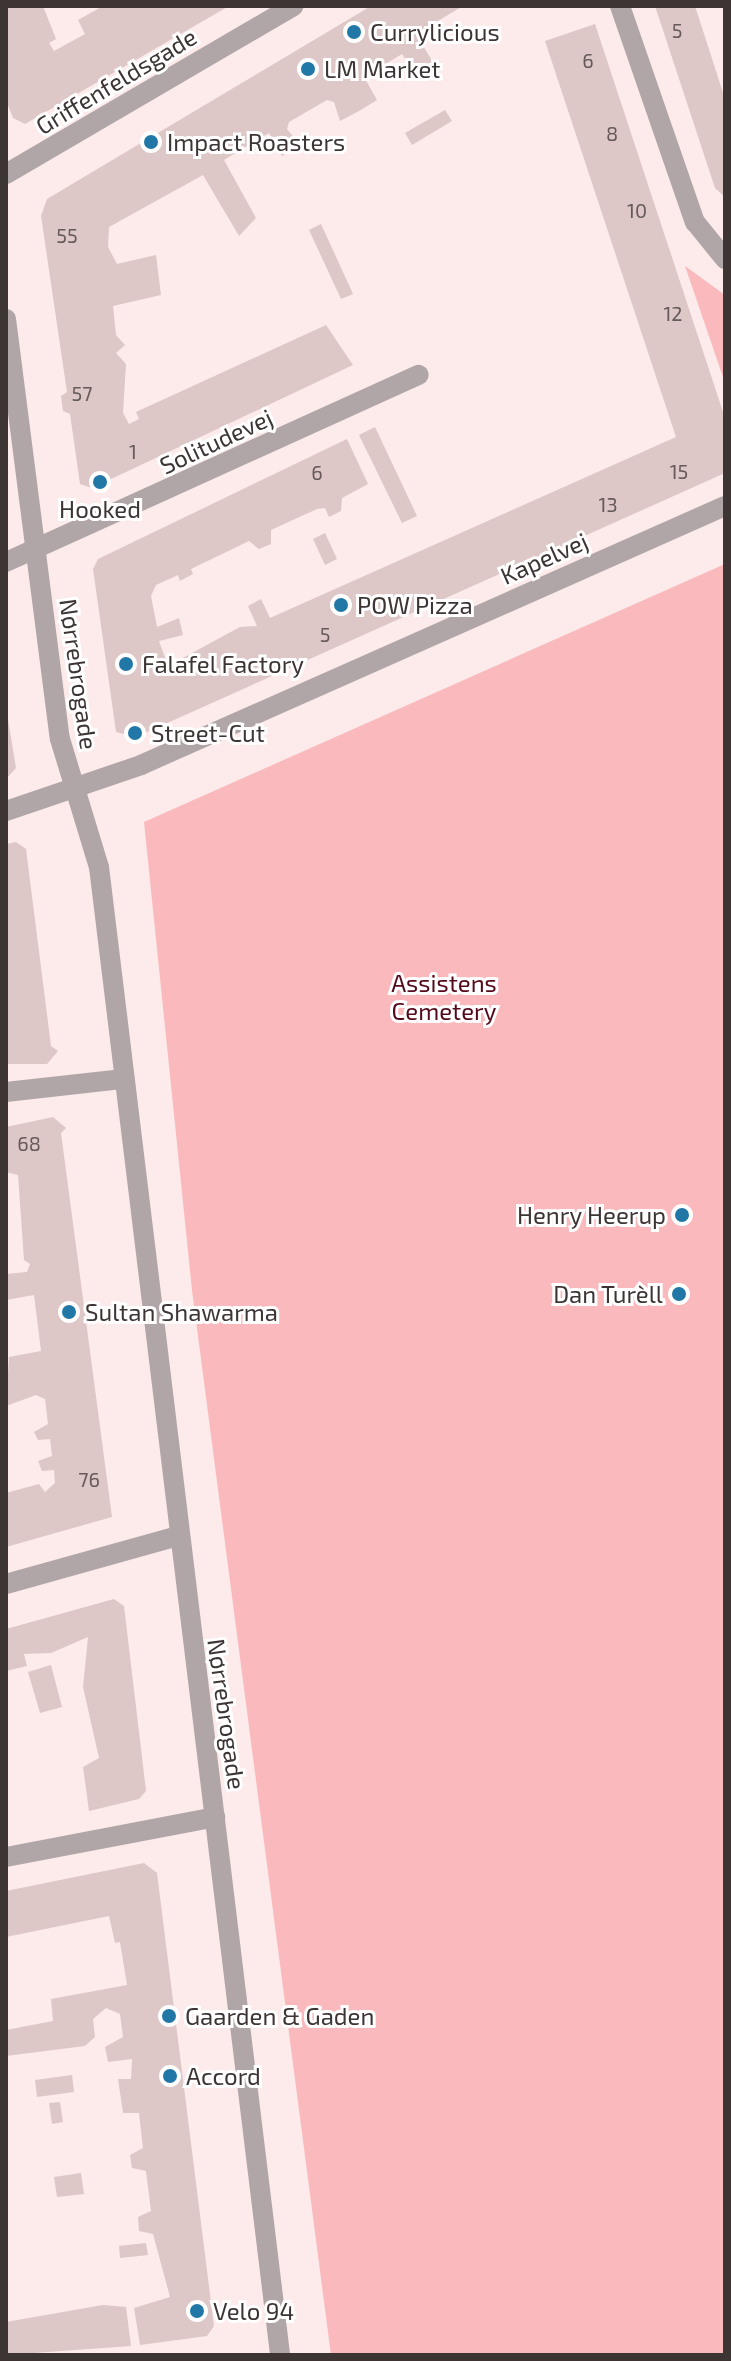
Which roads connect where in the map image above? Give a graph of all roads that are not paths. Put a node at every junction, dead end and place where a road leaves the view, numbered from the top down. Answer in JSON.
{"nodes":[{"id":1,"x":293,"y":6,"type":"edge"},
{"id":2,"x":620,"y":6,"type":"edge"},
{"id":3,"x":6,"y":174,"type":"edge"},
{"id":4,"x":725,"y":259,"type":"edge"},
{"id":5,"x":6,"y":319,"type":"edge"},
{"id":6,"x":419,"y":375,"type":"dead end"},
{"id":7,"x":725,"y":506,"type":"edge"},
{"id":8,"x":35,"y":553,"type":"junction"},
{"id":9,"x":6,"y":562,"type":"edge"},
{"id":10,"x":76,"y":789,"type":"junction"},
{"id":11,"x":6,"y":811,"type":"edge"},
{"id":12,"x":121,"y":1079,"type":"junction"},
{"id":13,"x":6,"y":1092,"type":"edge"},
{"id":14,"x":178,"y":1536,"type":"junction"},
{"id":15,"x":6,"y":1584,"type":"edge"},
{"id":16,"x":215,"y":1817,"type":"junction"},
{"id":17,"x":6,"y":1857,"type":"edge"},
{"id":18,"x":280,"y":2355,"type":"edge"}],
"edges":[{"from":1,"to":3,"type":"street","name":"Griffenfeldsgade"},
{"from":2,"to":4,"type":"street"},
{"from":5,"to":8,"type":"street","name":"Nørrebrogade"},
{"from":6,"to":8,"type":"street","name":"Solitudevej"},
{"from":7,"to":10,"type":"street","name":"Kapelvej"},
{"from":8,"to":9,"type":"street","name":"Solitudevej"},
{"from":8,"to":10,"type":"street","name":"Nørrebrogade"},
{"from":10,"to":11,"type":"street","name":"Kapelvej"},
{"from":10,"to":12,"type":"street","name":"Nørrebrogade"},
{"from":12,"to":13,"type":"street"},
{"from":12,"to":14,"type":"street","name":"Nørrebrogade"},
{"from":14,"to":15,"type":"street"},
{"from":14,"to":16,"type":"street","name":"Nørrebrogade"},
{"from":16,"to":17,"type":"street"},
{"from":16,"to":18,"type":"street","name":"Nørrebrogade"}]}
